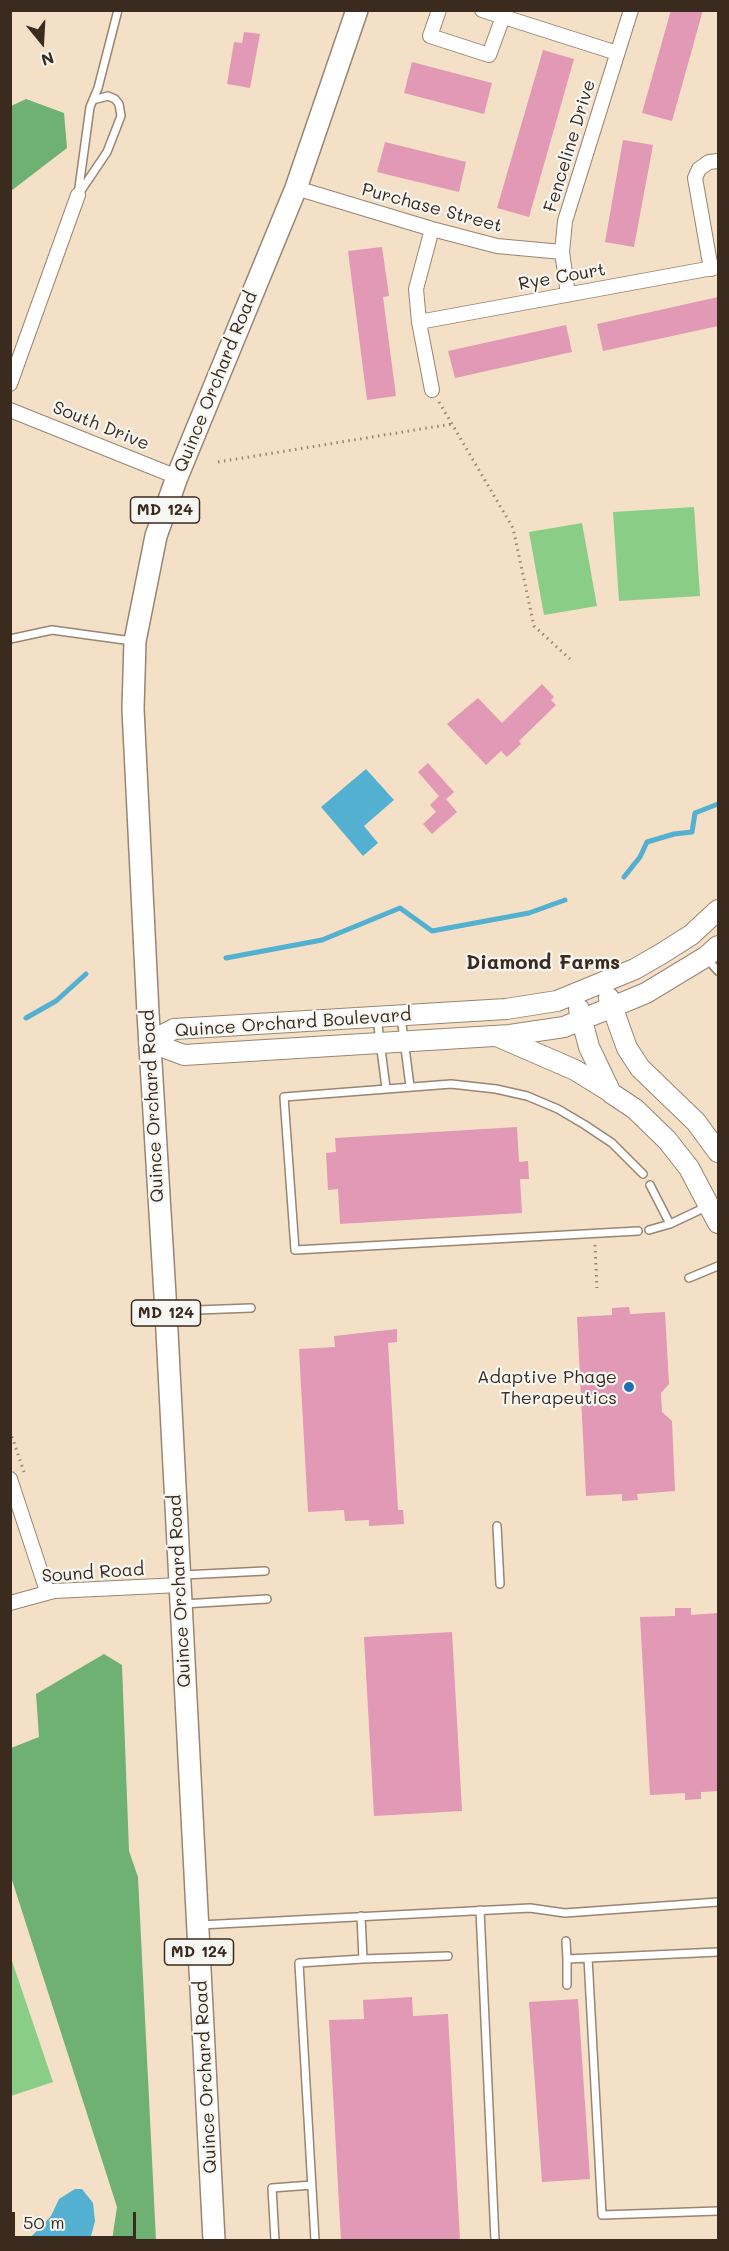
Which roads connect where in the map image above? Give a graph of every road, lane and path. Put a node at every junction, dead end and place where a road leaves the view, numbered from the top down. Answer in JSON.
{"nodes":[{"id":1,"x":118,"y":10,"type":"edge"},
{"id":2,"x":357,"y":10,"type":"edge"},
{"id":3,"x":439,"y":10,"type":"edge"},
{"id":4,"x":482,"y":10,"type":"edge"},
{"id":5,"x":631,"y":10,"type":"edge"},
{"id":6,"x":503,"y":17,"type":"junction"},
{"id":7,"x":617,"y":53,"type":"junction"},
{"id":8,"x":93,"y":100,"type":"junction"},
{"id":9,"x":718,"y":161,"type":"edge"},
{"id":10,"x":296,"y":188,"type":"junction"},
{"id":11,"x":78,"y":195,"type":"junction"},
{"id":12,"x":432,"y":229,"type":"junction"},
{"id":13,"x":562,"y":252,"type":"junction"},
{"id":14,"x":715,"y":268,"type":"edge"},
{"id":15,"x":568,"y":294,"type":"junction"},
{"id":16,"x":419,"y":322,"type":"junction"},
{"id":17,"x":10,"y":384,"type":"edge"},
{"id":18,"x":432,"y":390,"type":"joint"},
{"id":19,"x":10,"y":410,"type":"edge"},
{"id":20,"x":452,"y":424,"type":"junction"},
{"id":21,"x":218,"y":462,"type":"dead end"},
{"id":22,"x":177,"y":477,"type":"junction"},
{"id":23,"x":10,"y":639,"type":"edge"},
{"id":24,"x":135,"y":641,"type":"junction"},
{"id":25,"x":570,"y":659,"type":"dead end"},
{"id":26,"x":718,"y":910,"type":"edge"},
{"id":27,"x":714,"y":958,"type":"edge"},
{"id":28,"x":604,"y":983,"type":"junction"},
{"id":29,"x":573,"y":995,"type":"junction"},
{"id":30,"x":612,"y":1008,"type":"junction"},
{"id":31,"x":401,"y":1014,"type":"junction"},
{"id":32,"x":377,"y":1016,"type":"junction"},
{"id":33,"x":583,"y":1020,"type":"junction"},
{"id":34,"x":496,"y":1036,"type":"junction"},
{"id":35,"x":405,"y":1041,"type":"junction"},
{"id":36,"x":149,"y":1042,"type":"junction"},
{"id":37,"x":380,"y":1042,"type":"junction"},
{"id":38,"x":410,"y":1086,"type":"junction"},
{"id":39,"x":386,"y":1088,"type":"junction"},
{"id":40,"x":612,"y":1093,"type":"junction"},
{"id":41,"x":718,"y":1152,"type":"edge"},
{"id":42,"x":643,"y":1174,"type":"dead end"},
{"id":43,"x":650,"y":1185,"type":"dead end"},
{"id":44,"x":711,"y":1204,"type":"junction"},
{"id":45,"x":718,"y":1223,"type":"edge"},
{"id":46,"x":670,"y":1224,"type":"junction"},
{"id":47,"x":649,"y":1230,"type":"dead end"},
{"id":48,"x":638,"y":1231,"type":"dead end"},
{"id":49,"x":594,"y":1233,"type":"junction"},
{"id":50,"x":718,"y":1266,"type":"edge"},
{"id":51,"x":689,"y":1278,"type":"dead end"},
{"id":52,"x":597,"y":1288,"type":"dead end"},
{"id":53,"x":251,"y":1308,"type":"dead end"},
{"id":54,"x":166,"y":1312,"type":"junction"},
{"id":55,"x":10,"y":1479,"type":"edge"},
{"id":56,"x":497,"y":1526,"type":"dead end"},
{"id":57,"x":265,"y":1571,"type":"dead end"},
{"id":58,"x":500,"y":1584,"type":"dead end"},
{"id":59,"x":180,"y":1588,"type":"junction"},
{"id":60,"x":47,"y":1591,"type":"junction"},
{"id":61,"x":267,"y":1599,"type":"dead end"},
{"id":62,"x":10,"y":1603,"type":"edge"},
{"id":63,"x":718,"y":1902,"type":"edge"},
{"id":64,"x":480,"y":1910,"type":"junction"},
{"id":65,"x":361,"y":1916,"type":"junction"},
{"id":66,"x":197,"y":1925,"type":"junction"},
{"id":67,"x":566,"y":1941,"type":"dead end"},
{"id":68,"x":718,"y":1952,"type":"edge"},
{"id":69,"x":448,"y":1956,"type":"dead end"},
{"id":70,"x":588,"y":1958,"type":"junction"},
{"id":71,"x":363,"y":1959,"type":"junction"},
{"id":72,"x":567,"y":1959,"type":"junction"},
{"id":73,"x":567,"y":1985,"type":"dead end"},
{"id":74,"x":312,"y":2185,"type":"junction"},
{"id":75,"x":718,"y":2211,"type":"edge"},
{"id":76,"x":214,"y":2241,"type":"edge"},
{"id":77,"x":275,"y":2241,"type":"edge"},
{"id":78,"x":315,"y":2241,"type":"edge"},
{"id":79,"x":495,"y":2241,"type":"edge"}],
"edges":[{"from":1,"to":8,"type":"lane"},
{"from":2,"to":10,"type":"main road","name":"Quince Orchard Road","number":"MD 124"},
{"from":3,"to":6,"type":"street"},
{"from":4,"to":6,"type":"street"},
{"from":5,"to":7,"type":"street","name":"Fenceline Drive"},
{"from":6,"to":7,"type":"street"},
{"from":7,"to":13,"type":"street","name":"Fenceline Drive"},
{"from":8,"to":11,"type":"lane"},
{"from":8,"to":11,"type":"lane"},
{"from":9,"to":14,"type":"street","name":"Rye Court"},
{"from":10,"to":12,"type":"street","name":"Purchase Street"},
{"from":10,"to":22,"type":"main road","name":"Quince Orchard Road","number":"MD 124"},
{"from":11,"to":17,"type":"street"},
{"from":12,"to":13,"type":"street","name":"Purchase Street"},
{"from":12,"to":16,"type":"street"},
{"from":13,"to":15,"type":"street","name":"Fenceline Drive"},
{"from":14,"to":15,"type":"street","name":"Rye Court"},
{"from":15,"to":16,"type":"street","name":"Rye Court"},
{"from":16,"to":18,"type":"street"},
{"from":18,"to":20,"type":"path"},
{"from":19,"to":22,"type":"street","name":"South Drive"},
{"from":20,"to":21,"type":"path"},
{"from":20,"to":25,"type":"path"},
{"from":22,"to":24,"type":"main road","name":"Quince Orchard Road","number":"MD 124"},
{"from":23,"to":24,"type":"lane"},
{"from":24,"to":36,"type":"main road","name":"Quince Orchard Road","number":"MD 124"},
{"from":26,"to":28,"type":"street","name":"Quince Orchard Boulevard"},
{"from":27,"to":30,"type":"street","name":"Quince Orchard Boulevard"},
{"from":28,"to":29,"type":"street","name":"Quince Orchard Boulevard"},
{"from":28,"to":30,"type":"street"},
{"from":29,"to":31,"type":"street","name":"Quince Orchard Boulevard"},
{"from":29,"to":33,"type":"street"},
{"from":30,"to":33,"type":"street","name":"Quince Orchard Boulevard"},
{"from":30,"to":41,"type":"street"},
{"from":31,"to":32,"type":"street","name":"Quince Orchard Boulevard"},
{"from":31,"to":35,"type":"lane"},
{"from":32,"to":36,"type":"street","name":"Quince Orchard Boulevard"},
{"from":32,"to":37,"type":"lane"},
{"from":33,"to":34,"type":"street","name":"Quince Orchard Boulevard"},
{"from":33,"to":40,"type":"street"},
{"from":34,"to":35,"type":"street","name":"Quince Orchard Boulevard"},
{"from":34,"to":40,"type":"street"},
{"from":35,"to":37,"type":"street","name":"Quince Orchard Boulevard"},
{"from":35,"to":38,"type":"lane"},
{"from":36,"to":37,"type":"street","name":"Quince Orchard Boulevard"},
{"from":36,"to":54,"type":"main road","name":"Quince Orchard Road","number":"MD 124"},
{"from":37,"to":39,"type":"lane"},
{"from":38,"to":39,"type":"lane"},
{"from":38,"to":42,"type":"lane"},
{"from":39,"to":49,"type":"lane"},
{"from":40,"to":44,"type":"street"},
{"from":43,"to":46,"type":"lane"},
{"from":44,"to":45,"type":"street"},
{"from":44,"to":46,"type":"lane"},
{"from":46,"to":47,"type":"lane"},
{"from":48,"to":49,"type":"lane"},
{"from":49,"to":52,"type":"path"},
{"from":50,"to":51,"type":"lane"},
{"from":53,"to":54,"type":"lane"},
{"from":54,"to":59,"type":"main road","name":"Quince Orchard Road","number":"MD 124"},
{"from":55,"to":60,"type":"street"},
{"from":56,"to":58,"type":"lane"},
{"from":57,"to":59,"type":"lane"},
{"from":59,"to":60,"type":"street","name":"Sound Road"},
{"from":59,"to":61,"type":"lane"},
{"from":59,"to":66,"type":"main road","name":"Quince Orchard Road","number":"MD 124"},
{"from":60,"to":62,"type":"street","name":"Sound Road"},
{"from":63,"to":64,"type":"lane"},
{"from":64,"to":65,"type":"lane"},
{"from":64,"to":79,"type":"lane"},
{"from":65,"to":66,"type":"lane"},
{"from":65,"to":71,"type":"lane"},
{"from":66,"to":76,"type":"main road","name":"Quince Orchard Road","number":"MD 124"},
{"from":67,"to":72,"type":"lane"},
{"from":68,"to":70,"type":"lane"},
{"from":69,"to":71,"type":"lane"},
{"from":70,"to":72,"type":"lane"},
{"from":70,"to":75,"type":"lane"},
{"from":71,"to":74,"type":"lane"},
{"from":72,"to":73,"type":"lane"},
{"from":74,"to":77,"type":"lane"},
{"from":74,"to":78,"type":"lane"}]}
